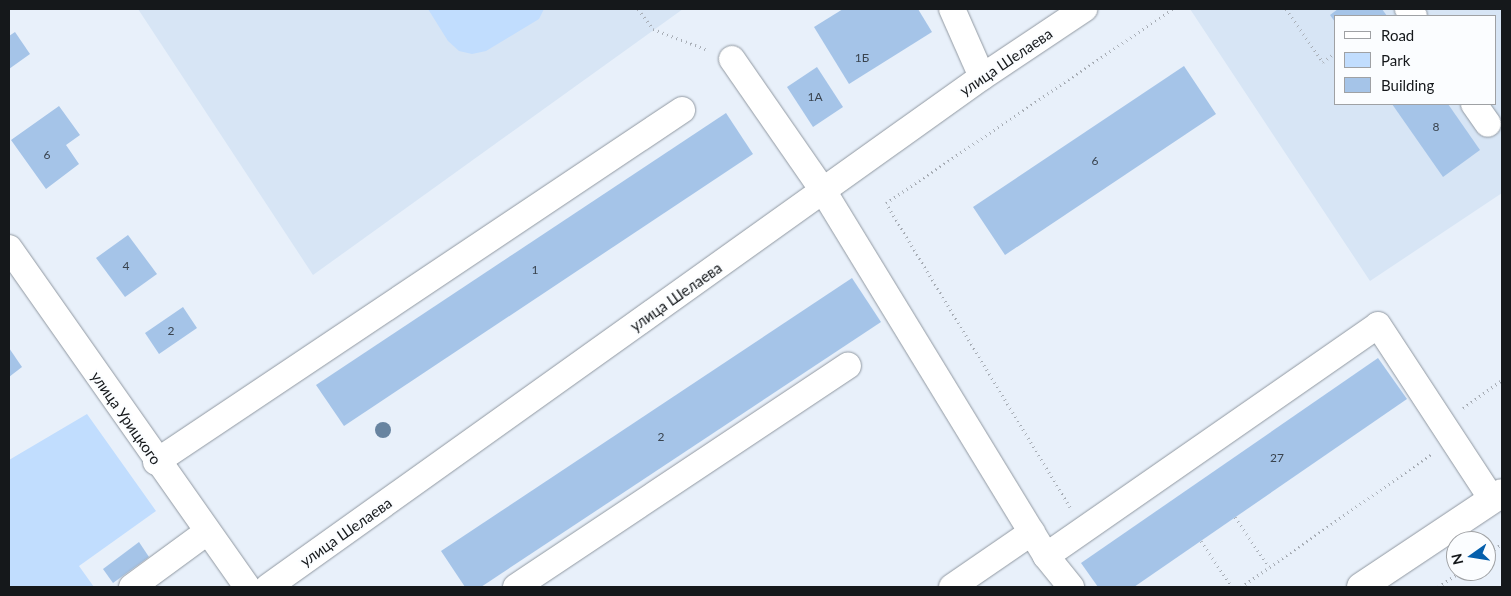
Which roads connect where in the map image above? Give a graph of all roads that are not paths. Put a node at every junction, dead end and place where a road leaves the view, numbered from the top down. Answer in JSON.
{"nodes":[{"id":1,"x":952,"y":9,"type":"edge"},
{"id":2,"x":1084,"y":9,"type":"edge"},
{"id":3,"x":732,"y":59,"type":"road end"},
{"id":4,"x":982,"y":77,"type":"junction"},
{"id":5,"x":682,"y":110,"type":"dead end"},
{"id":6,"x":824,"y":192,"type":"junction"},
{"id":7,"x":9,"y":248,"type":"edge"},
{"id":8,"x":848,"y":366,"type":"dead end"},
{"id":9,"x":156,"y":462,"type":"junction"},
{"id":10,"x":1497,"y":496,"type":"edge"},
{"id":11,"x":207,"y":532,"type":"junction"},
{"id":12,"x":1032,"y":532,"type":"junction"},
{"id":13,"x":1046,"y":556,"type":"junction"},
{"id":14,"x":132,"y":587,"type":"edge"},
{"id":15,"x":247,"y":587,"type":"edge"},
{"id":16,"x":268,"y":587,"type":"edge"},
{"id":17,"x":516,"y":587,"type":"edge"},
{"id":18,"x":952,"y":587,"type":"edge"},
{"id":19,"x":1071,"y":587,"type":"edge"},
{"id":20,"x":1361,"y":587,"type":"edge"}],
"edges":[{"from":1,"to":4,"type":"street"},
{"from":2,"to":4,"type":"street","name":"улица Шелаева"},
{"from":3,"to":6,"type":"street"},
{"from":4,"to":6,"type":"street","name":"улица Шелаева"},
{"from":5,"to":9,"type":"street"},
{"from":6,"to":12,"type":"street"},
{"from":6,"to":16,"type":"street","name":"улица Шелаева"},
{"from":7,"to":9,"type":"street","name":"улица Урицкого"},
{"from":8,"to":17,"type":"street"},
{"from":9,"to":11,"type":"street","name":"улица Урицкого"},
{"from":10,"to":13,"type":"street"},
{"from":10,"to":20,"type":"main road"},
{"from":11,"to":14,"type":"street"},
{"from":11,"to":15,"type":"street","name":"улица Урицкого"},
{"from":12,"to":13,"type":"street"},
{"from":12,"to":18,"type":"street"},
{"from":13,"to":19,"type":"street"}]}
